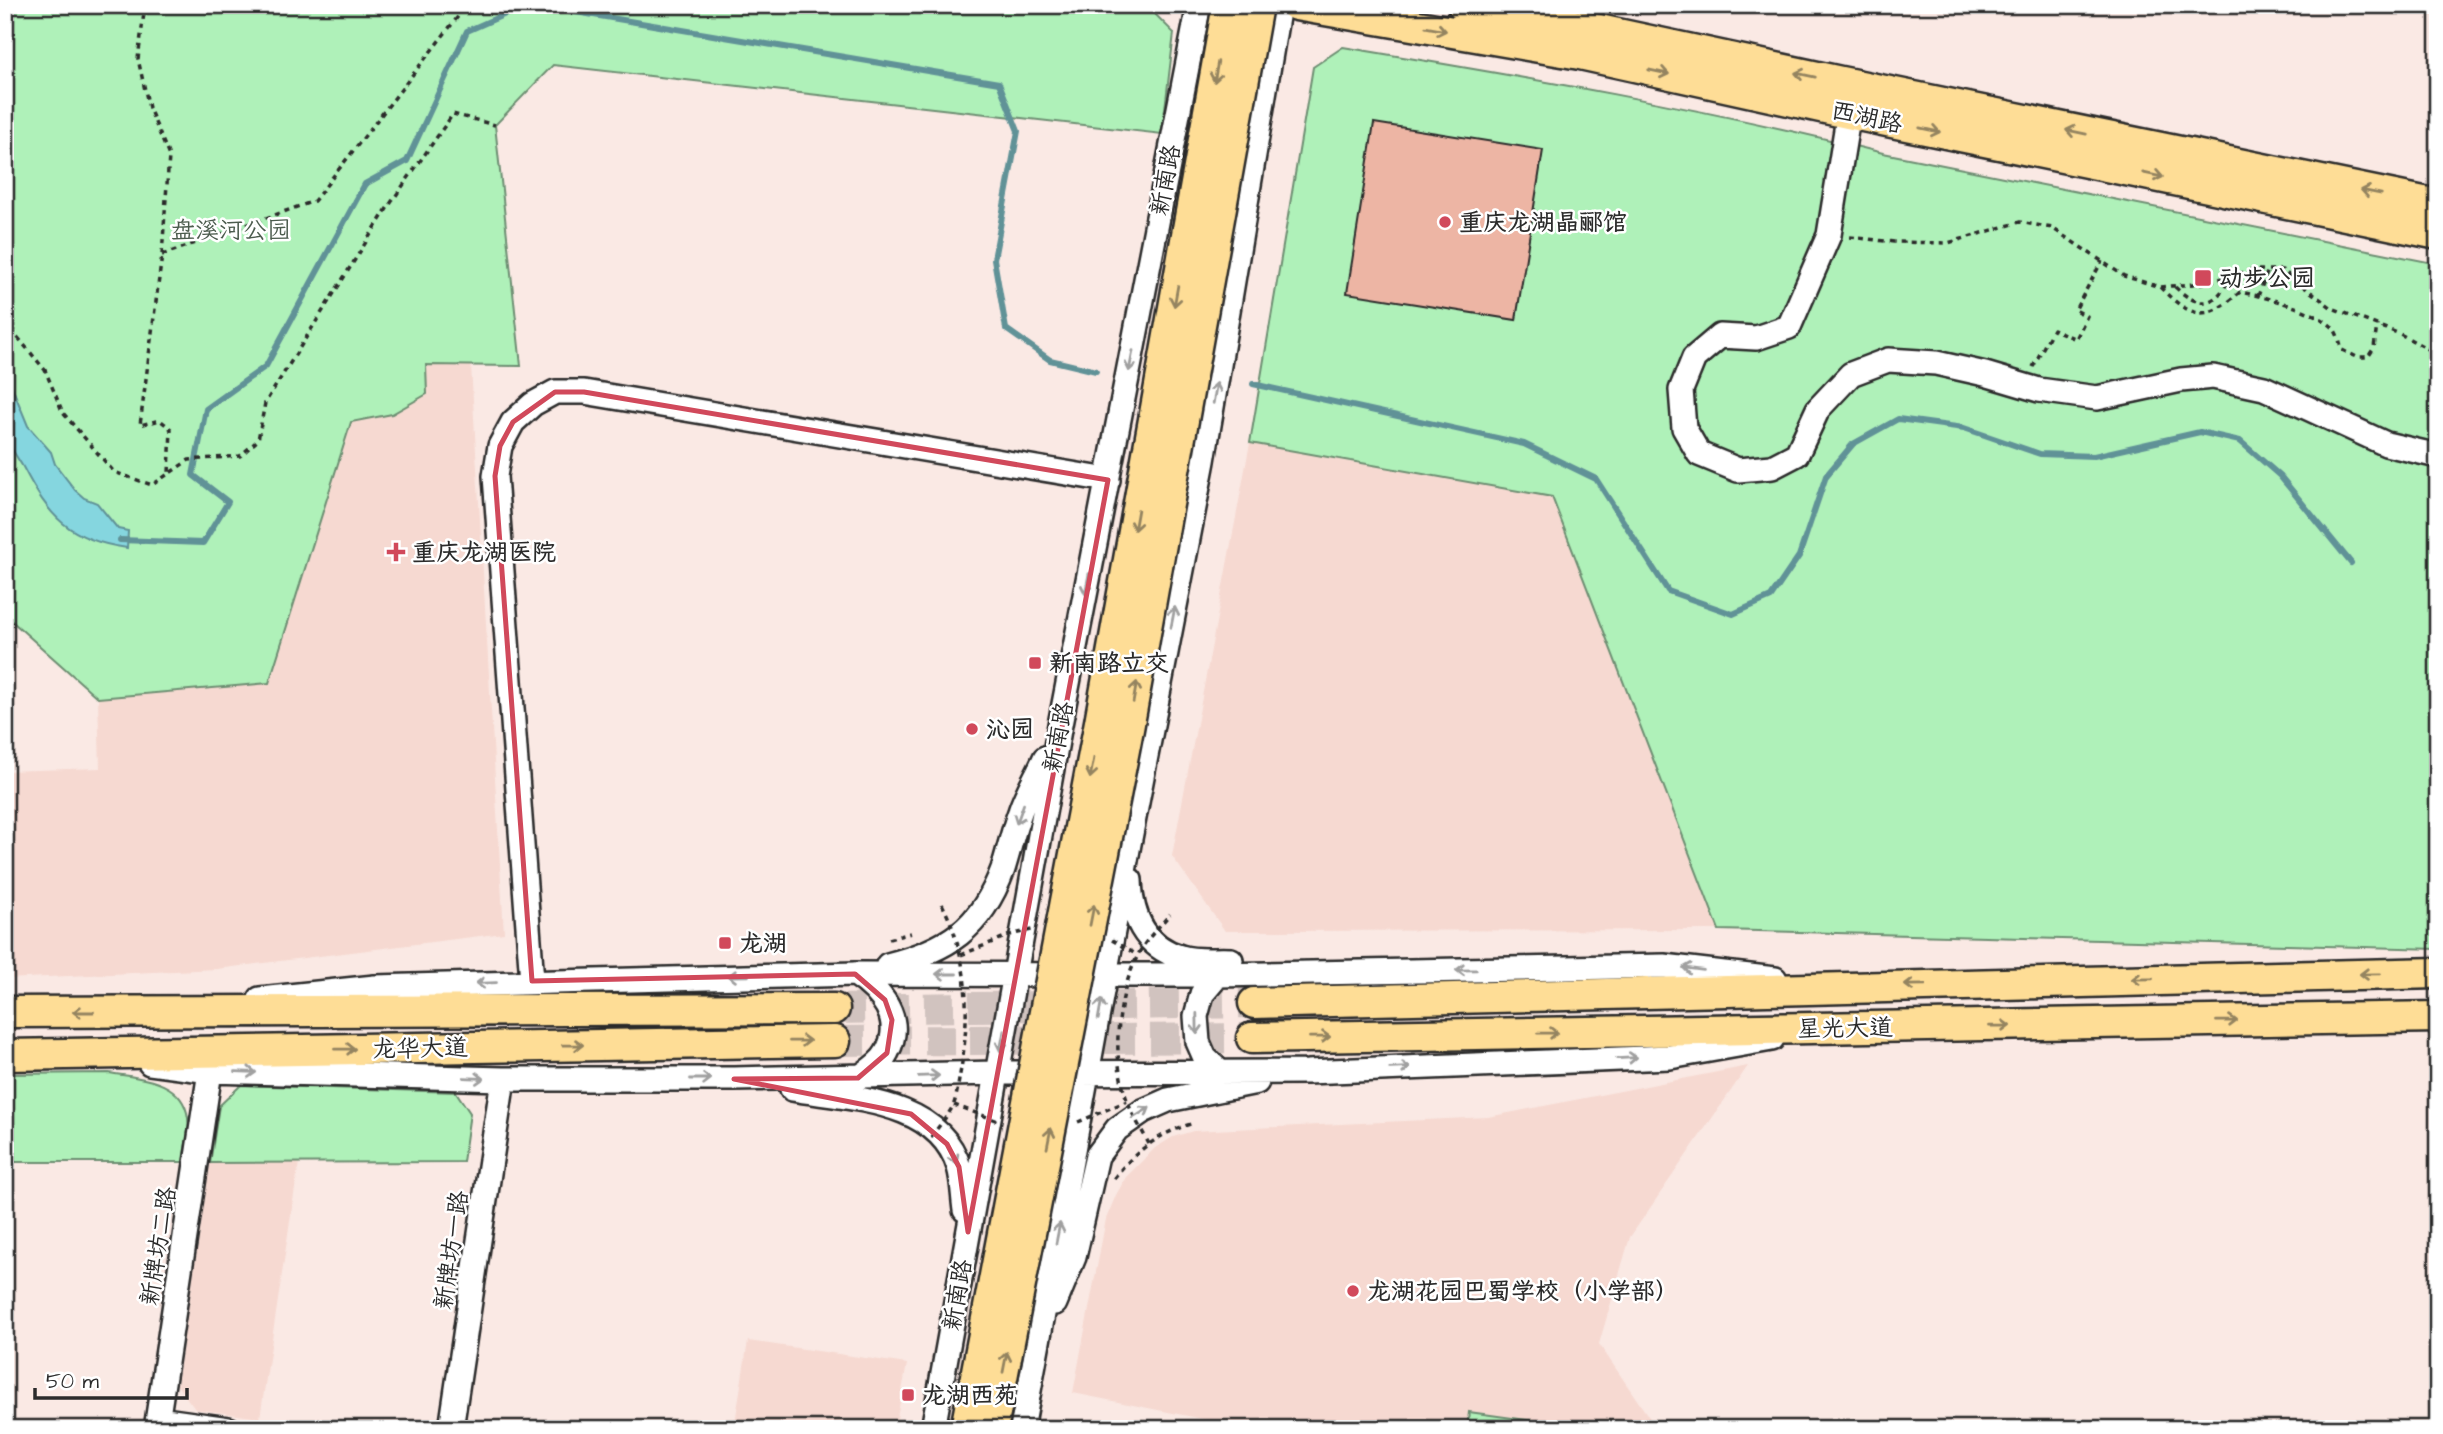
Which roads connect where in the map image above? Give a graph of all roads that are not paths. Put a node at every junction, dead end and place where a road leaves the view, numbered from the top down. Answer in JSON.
{"nodes":[{"id":1,"x":1199,"y":5,"type":"edge"},
{"id":2,"x":1228,"y":5,"type":"edge"},
{"id":3,"x":1257,"y":5,"type":"edge"},
{"id":4,"x":1279,"y":5,"type":"edge"},
{"id":5,"x":1296,"y":5,"type":"edge"},
{"id":6,"x":1463,"y":5,"type":"edge"},
{"id":7,"x":1851,"y":99,"type":"junction"},
{"id":8,"x":2438,"y":205,"type":"edge"},
{"id":9,"x":2438,"y":234,"type":"edge"},
{"id":10,"x":2438,"y":456,"type":"edge"},
{"id":11,"x":1108,"y":480,"type":"junction"},
{"id":12,"x":1059,"y":730,"type":"junction"},
{"id":13,"x":1129,"y":844,"type":"junction"},
{"id":14,"x":1324,"y":972,"type":"junction"},
{"id":15,"x":2438,"y":973,"type":"edge"},
{"id":16,"x":855,"y":974,"type":"junction"},
{"id":17,"x":1015,"y":974,"type":"junction"},
{"id":18,"x":1105,"y":975,"type":"junction"},
{"id":19,"x":1218,"y":975,"type":"junction"},
{"id":20,"x":532,"y":981,"type":"junction"},
{"id":21,"x":1833,"y":986,"type":"junction"},
{"id":22,"x":1254,"y":1003,"type":"tunnel mouth"},
{"id":23,"x":834,"y":1009,"type":"tunnel mouth"},
{"id":24,"x":5,"y":1012,"type":"edge"},
{"id":25,"x":151,"y":1012,"type":"junction"},
{"id":26,"x":2438,"y":1017,"type":"edge"},
{"id":27,"x":1834,"y":1029,"type":"junction"},
{"id":28,"x":1252,"y":1038,"type":"tunnel mouth"},
{"id":29,"x":835,"y":1041,"type":"tunnel mouth"},
{"id":30,"x":81,"y":1054,"type":"junction"},
{"id":31,"x":5,"y":1055,"type":"edge"},
{"id":32,"x":210,"y":1071,"type":"junction"},
{"id":33,"x":1220,"y":1072,"type":"junction"},
{"id":34,"x":1307,"y":1072,"type":"junction"},
{"id":35,"x":995,"y":1073,"type":"junction"},
{"id":36,"x":1089,"y":1073,"type":"junction"},
{"id":37,"x":858,"y":1078,"type":"junction"},
{"id":38,"x":503,"y":1079,"type":"junction"},
{"id":39,"x":734,"y":1079,"type":"junction"},
{"id":40,"x":968,"y":1232,"type":"junction"},
{"id":41,"x":1037,"y":1348,"type":"junction"},
{"id":42,"x":157,"y":1424,"type":"edge"},
{"id":43,"x":229,"y":1429,"type":"edge"},
{"id":44,"x":451,"y":1429,"type":"edge"},
{"id":45,"x":933,"y":1429,"type":"edge"},
{"id":46,"x":966,"y":1429,"type":"edge"},
{"id":47,"x":992,"y":1429,"type":"edge"},
{"id":48,"x":1022,"y":1429,"type":"edge"}],
"edges":[{"from":1,"to":11,"type":"street","name":"新南路","one_way":true},
{"from":2,"to":46,"type":"main road","name":"新南路","one_way":true,"bridge":true},
{"from":47,"to":3,"type":"main road","one_way":true,"bridge":true},
{"from":13,"to":4,"type":"street","one_way":true},
{"from":5,"to":7,"type":"main road","name":"西湖路","one_way":true},
{"from":7,"to":6,"type":"main road","name":"西湖路","one_way":true},
{"from":8,"to":7,"type":"main road","name":"西湖路","one_way":true},
{"from":7,"to":9,"type":"main road","name":"西湖路","one_way":true},
{"from":7,"to":10,"type":"street"},
{"from":11,"to":12,"type":"street","name":"新南路","one_way":true},
{"from":11,"to":20,"type":"street"},
{"from":12,"to":16,"type":"street","one_way":true},
{"from":12,"to":17,"type":"street","name":"新南路"},
{"from":13,"to":14,"type":"street"},
{"from":13,"to":18,"type":"street"},
{"from":14,"to":19,"type":"street"},
{"from":21,"to":14,"type":"street","one_way":true},
{"from":15,"to":21,"type":"main road","name":"星光大道","one_way":true},
{"from":17,"to":16,"type":"street","one_way":true},
{"from":16,"to":20,"type":"street","one_way":true},
{"from":16,"to":37,"type":"street"},
{"from":17,"to":18,"type":"street"},
{"from":17,"to":35,"type":"street","name":"新南路","one_way":true},
{"from":18,"to":19,"type":"street"},
{"from":36,"to":18,"type":"street","one_way":true},
{"from":19,"to":33,"type":"street","one_way":true},
{"from":20,"to":25,"type":"street","one_way":true},
{"from":21,"to":22,"type":"main road","name":"星光大道"},
{"from":23,"to":25,"type":"main road","name":"龙华大道"},
{"from":25,"to":24,"type":"main road","name":"龙华大道","one_way":true},
{"from":27,"to":26,"type":"main road","name":"星光大道","one_way":true},
{"from":28,"to":27,"type":"main road","name":"星光大道","one_way":true},
{"from":34,"to":27,"type":"street","one_way":true},
{"from":30,"to":29,"type":"main road","name":"龙华大道","one_way":true},
{"from":30,"to":31,"type":"main road","name":"龙华大道"},
{"from":30,"to":32,"type":"street"},
{"from":32,"to":38,"type":"street","one_way":true},
{"from":32,"to":42,"type":"street","name":"新牌坊二路"},
{"from":33,"to":34,"type":"street"},
{"from":33,"to":36,"type":"street"},
{"from":41,"to":34,"type":"street","one_way":true},
{"from":35,"to":36,"type":"street"},
{"from":37,"to":35,"type":"street","one_way":true},
{"from":35,"to":40,"type":"street","name":"新南路"},
{"from":41,"to":36,"type":"street","one_way":true},
{"from":37,"to":39,"type":"street"},
{"from":38,"to":39,"type":"street","one_way":true},
{"from":38,"to":44,"type":"street","name":"新牌坊一路"},
{"from":39,"to":40,"type":"street","one_way":true},
{"from":40,"to":45,"type":"street","name":"新南路"},
{"from":41,"to":48,"type":"street"},
{"from":42,"to":43,"type":"street"}]}
